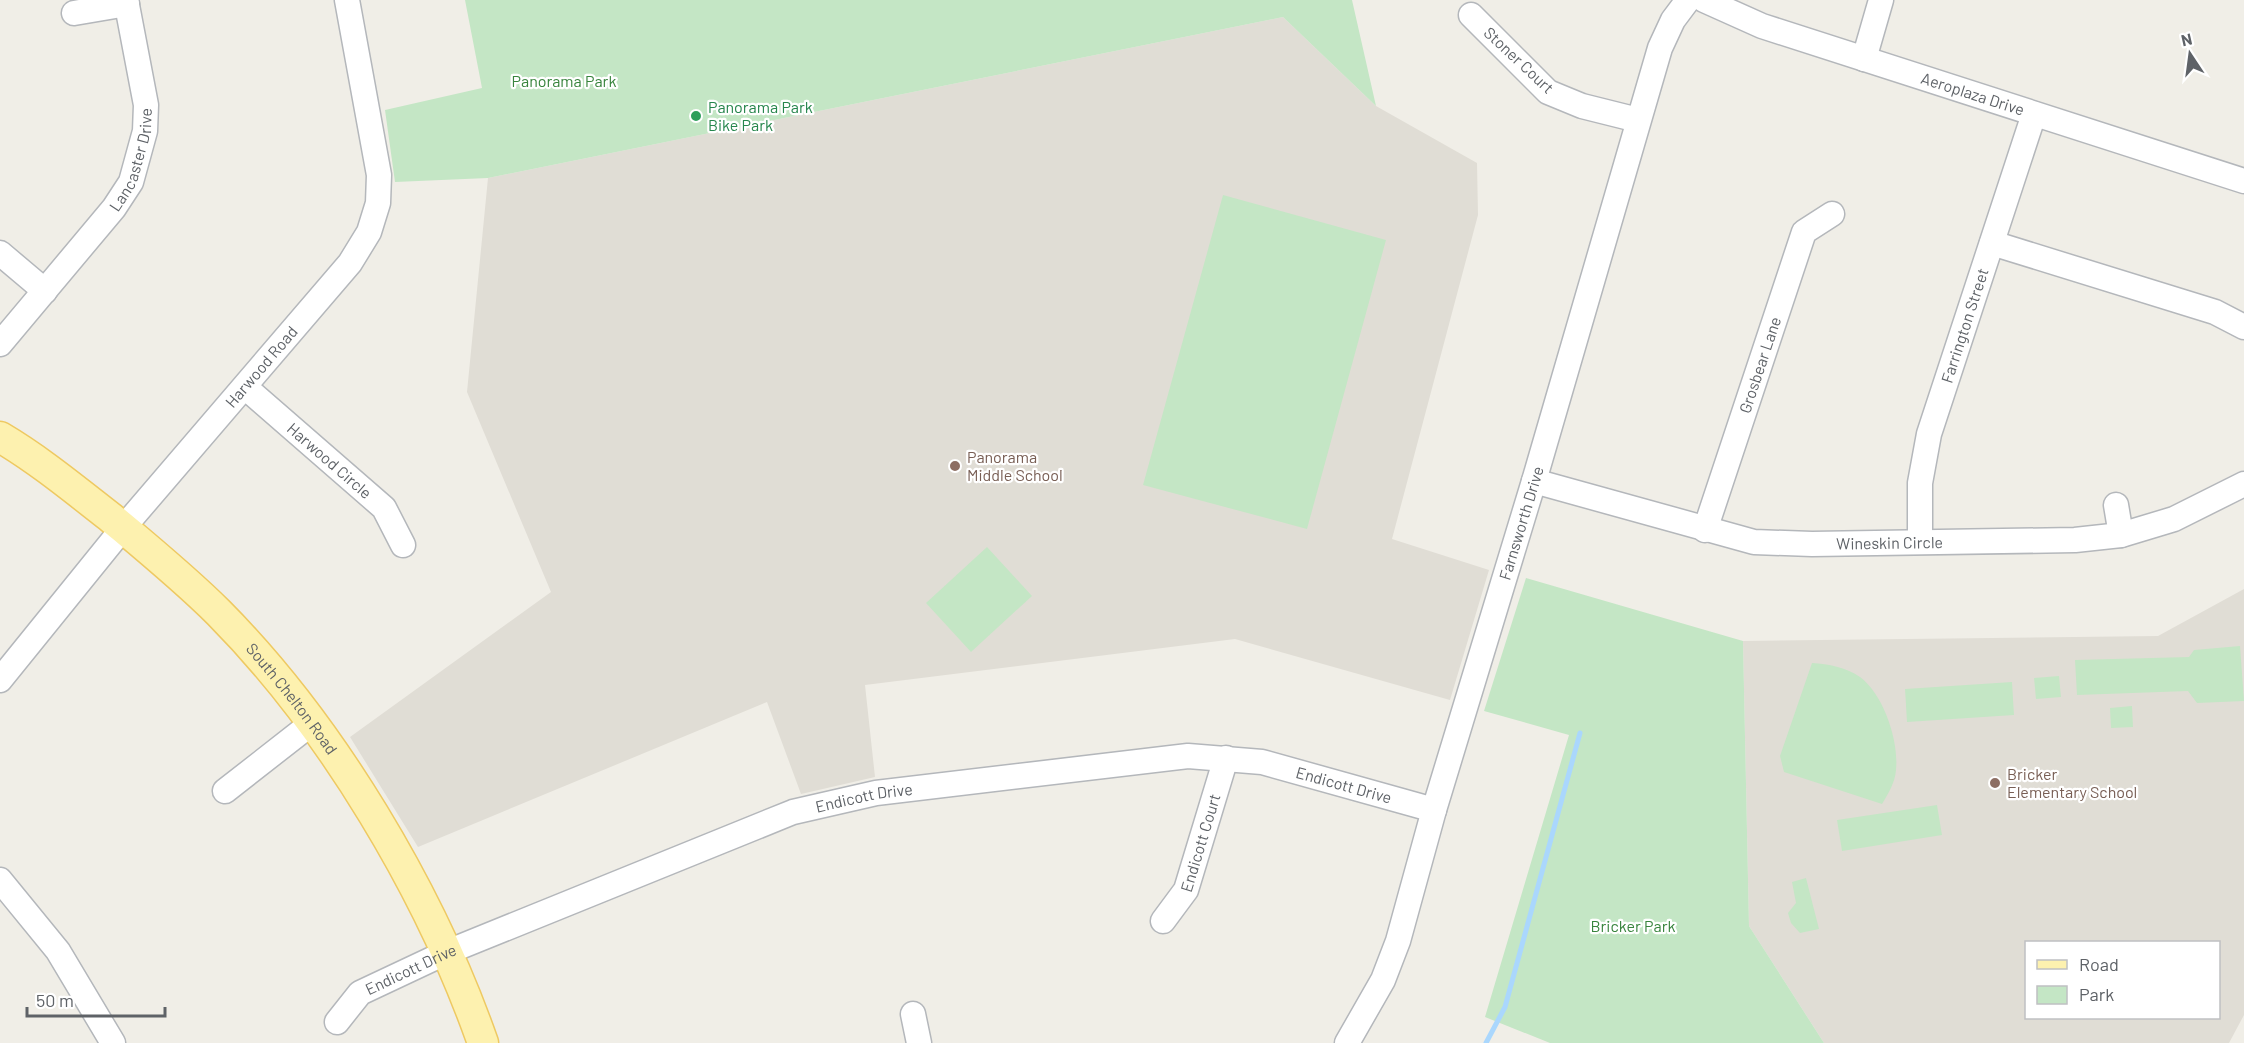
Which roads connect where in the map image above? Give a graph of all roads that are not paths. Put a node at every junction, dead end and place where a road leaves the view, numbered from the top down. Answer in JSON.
{"nodes":[{"id":1,"x":347,"y":0,"type":"edge"},
{"id":2,"x":1688,"y":0,"type":"edge"},
{"id":3,"x":1704,"y":0,"type":"edge"},
{"id":4,"x":1881,"y":0,"type":"edge"},
{"id":5,"x":126,"y":2,"type":"edge"},
{"id":6,"x":74,"y":12,"type":"dead end"},
{"id":7,"x":1471,"y":15,"type":"dead end"},
{"id":8,"x":1864,"y":59,"type":"junction"},
{"id":9,"x":2034,"y":114,"type":"junction"},
{"id":10,"x":1638,"y":120,"type":"junction"},
{"id":11,"x":2244,"y":181,"type":"edge"},
{"id":12,"x":1832,"y":214,"type":"dead end"},
{"id":13,"x":1992,"y":243,"type":"junction"},
{"id":14,"x":0,"y":253,"type":"edge"},
{"id":15,"x":45,"y":291,"type":"junction"},
{"id":16,"x":2244,"y":327,"type":"edge"},
{"id":17,"x":0,"y":344,"type":"edge"},
{"id":18,"x":245,"y":387,"type":"junction"},
{"id":19,"x":0,"y":437,"type":"edge"},
{"id":20,"x":1534,"y":481,"type":"junction"},
{"id":21,"x":2244,"y":484,"type":"edge"},
{"id":22,"x":2116,"y":505,"type":"dead end"},
{"id":23,"x":123,"y":528,"type":"junction"},
{"id":24,"x":1706,"y":530,"type":"junction"},
{"id":25,"x":2121,"y":535,"type":"junction"},
{"id":26,"x":1920,"y":541,"type":"junction"},
{"id":27,"x":403,"y":545,"type":"dead end"},
{"id":28,"x":0,"y":680,"type":"edge"},
{"id":29,"x":312,"y":723,"type":"junction"},
{"id":30,"x":1226,"y":758,"type":"junction"},
{"id":31,"x":225,"y":791,"type":"dead end"},
{"id":32,"x":1434,"y":810,"type":"junction"},
{"id":33,"x":0,"y":880,"type":"edge"},
{"id":34,"x":1163,"y":921,"type":"dead end"},
{"id":35,"x":446,"y":953,"type":"junction"},
{"id":36,"x":913,"y":1014,"type":"dead end"},
{"id":37,"x":337,"y":1022,"type":"dead end"},
{"id":38,"x":113,"y":1043,"type":"edge"},
{"id":39,"x":483,"y":1043,"type":"edge"},
{"id":40,"x":919,"y":1043,"type":"edge"},
{"id":41,"x":1347,"y":1043,"type":"edge"}],
"edges":[{"from":1,"to":18,"type":"street","name":"Harwood Road"},
{"from":2,"to":10,"type":"street","name":"Farnsworth Drive"},
{"from":3,"to":8,"type":"street","name":"Aeroplaza Drive"},
{"from":4,"to":8,"type":"street"},
{"from":5,"to":6,"type":"street","name":"Lancaster Drive"},
{"from":5,"to":15,"type":"street","name":"Lancaster Drive"},
{"from":7,"to":10,"type":"street","name":"Stoner Court"},
{"from":8,"to":9,"type":"street","name":"Aeroplaza Drive"},
{"from":9,"to":11,"type":"street","name":"Aeroplaza Drive"},
{"from":9,"to":13,"type":"street","name":"Farrington Street"},
{"from":10,"to":20,"type":"street","name":"Farnsworth Drive"},
{"from":12,"to":24,"type":"street","name":"Grosbear Lane"},
{"from":13,"to":16,"type":"street"},
{"from":13,"to":26,"type":"street","name":"Farrington Street"},
{"from":14,"to":15,"type":"street"},
{"from":15,"to":17,"type":"street","name":"Lancaster Drive"},
{"from":18,"to":23,"type":"street","name":"Harwood Road"},
{"from":18,"to":27,"type":"street","name":"Harwood Circle"},
{"from":19,"to":23,"type":"main road","name":"South Chelton Road"},
{"from":20,"to":24,"type":"street","name":"Wineskin Circle"},
{"from":20,"to":32,"type":"street","name":"Farnsworth Drive"},
{"from":21,"to":25,"type":"street","name":"Wineskin Circle"},
{"from":22,"to":25,"type":"street"},
{"from":23,"to":28,"type":"street","name":"Harwood Road"},
{"from":23,"to":29,"type":"main road","name":"South Chelton Road"},
{"from":24,"to":26,"type":"street","name":"Wineskin Circle"},
{"from":25,"to":26,"type":"street","name":"Wineskin Circle"},
{"from":29,"to":31,"type":"street"},
{"from":29,"to":35,"type":"main road","name":"South Chelton Road"},
{"from":30,"to":32,"type":"street","name":"Endicott Drive"},
{"from":30,"to":34,"type":"street","name":"Endicott Court"},
{"from":30,"to":35,"type":"street","name":"Endicott Drive"},
{"from":32,"to":41,"type":"street","name":"Farnsworth Drive"},
{"from":33,"to":38,"type":"street"},
{"from":35,"to":37,"type":"street","name":"Endicott Drive"},
{"from":35,"to":39,"type":"main road","name":"South Chelton Road"},
{"from":36,"to":40,"type":"street"}]}
